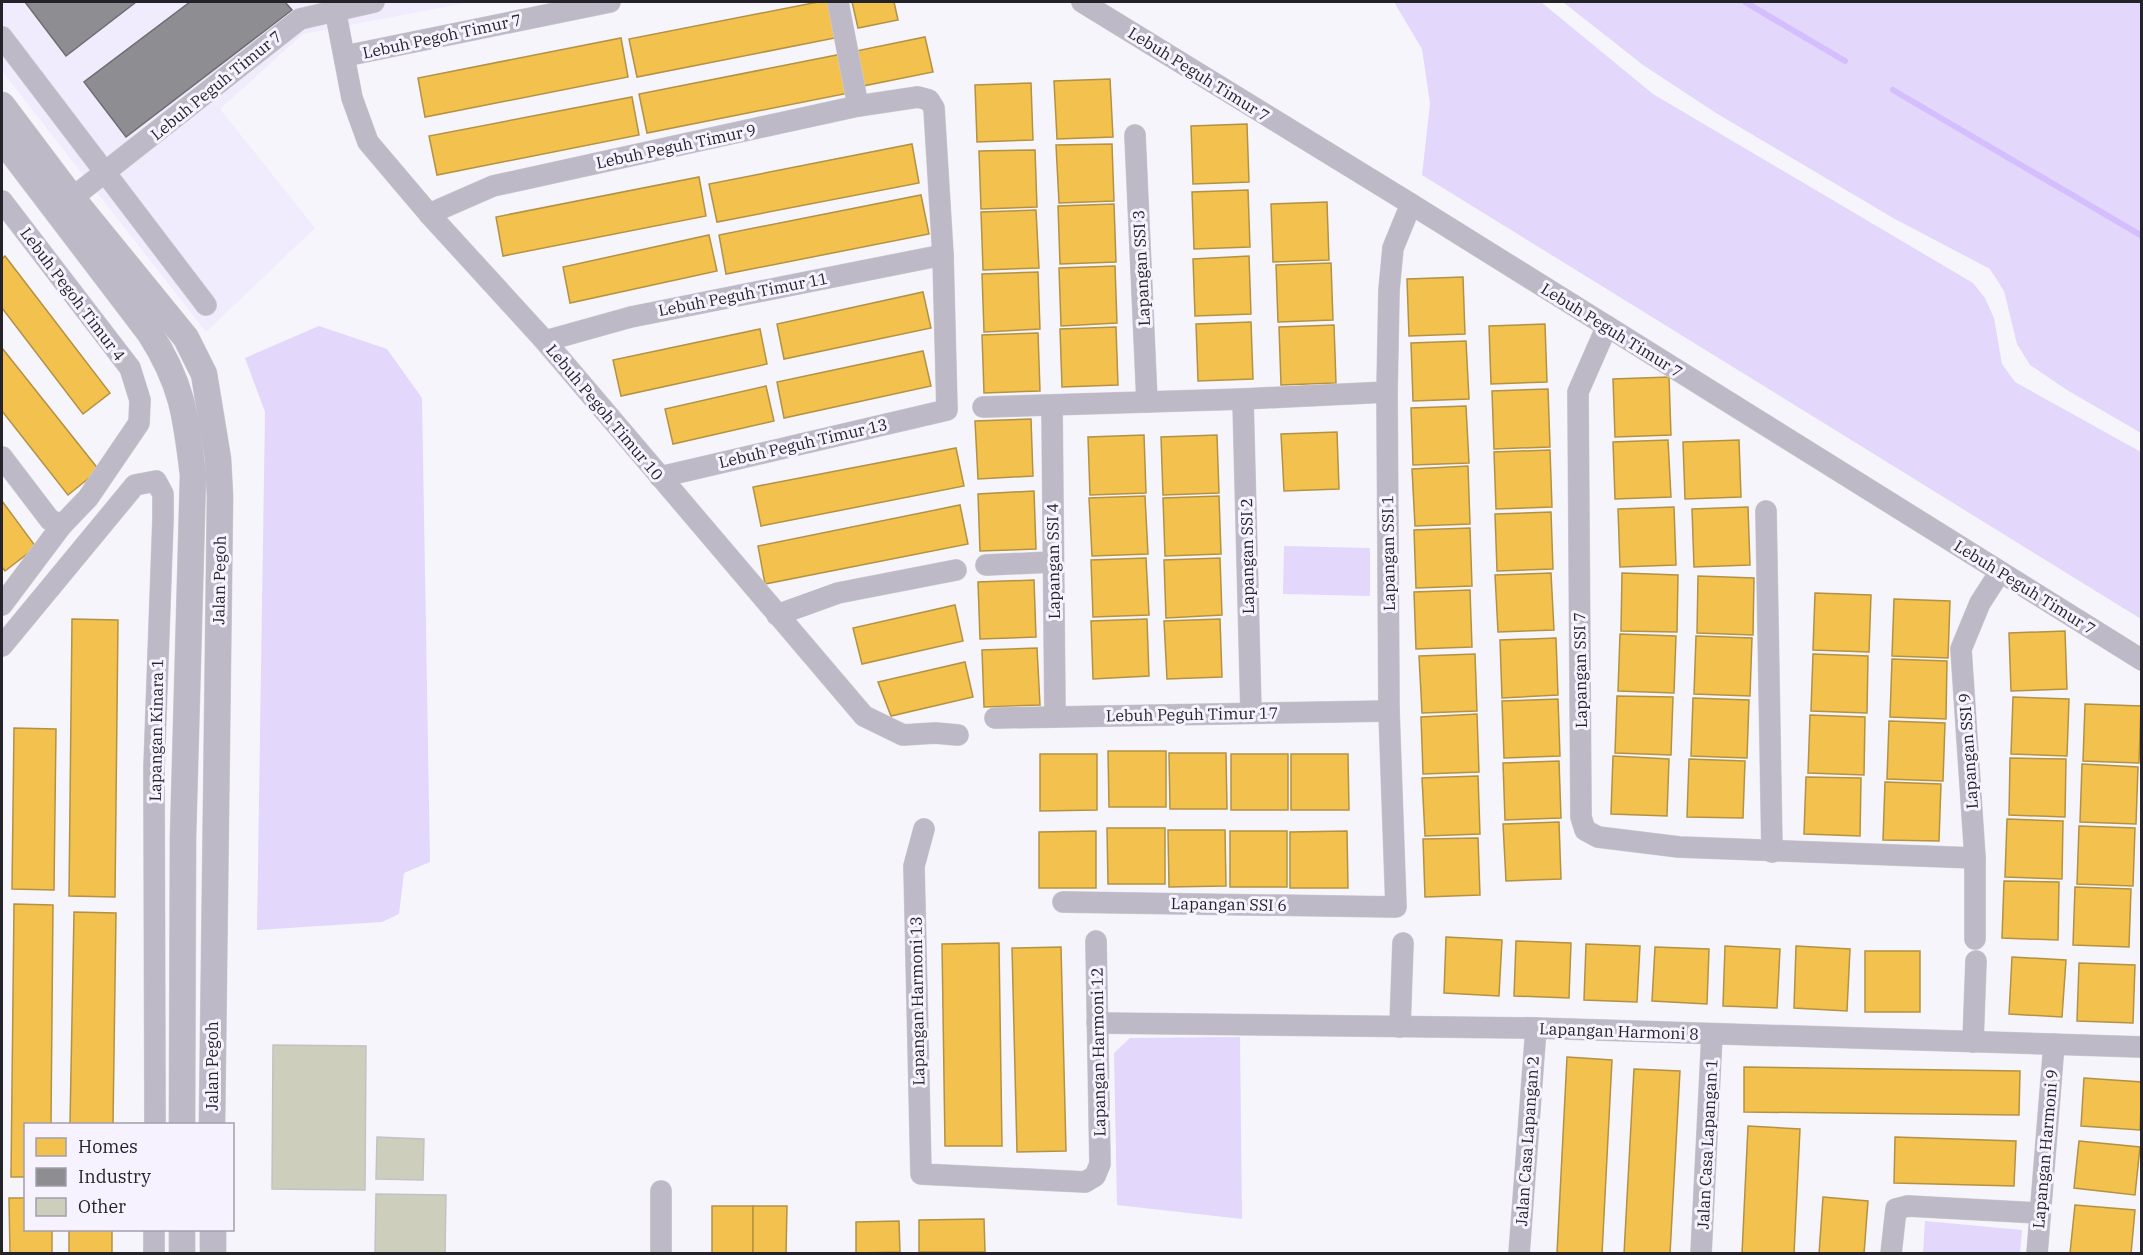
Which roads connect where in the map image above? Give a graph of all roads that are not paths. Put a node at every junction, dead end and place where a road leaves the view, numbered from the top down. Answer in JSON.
{"nodes":[{"id":1,"x":374,"y":2,"type":"edge"},
{"id":2,"x":610,"y":2,"type":"edge"},
{"id":3,"x":838,"y":2,"type":"edge"},
{"id":4,"x":1082,"y":2,"type":"edge"},
{"id":5,"x":335,"y":9,"type":"junction"},
{"id":6,"x":2,"y":37,"type":"edge"},
{"id":7,"x":345,"y":56,"type":"junction"},
{"id":8,"x":2,"y":105,"type":"edge"},
{"id":9,"x":858,"y":106,"type":"junction"},
{"id":10,"x":1135,"y":135,"type":"dead end"},
{"id":11,"x":2,"y":140,"type":"edge"},
{"id":12,"x":105,"y":174,"type":"junction"},
{"id":13,"x":31,"y":177,"type":"junction"},
{"id":14,"x":72,"y":198,"type":"junction"},
{"id":15,"x":2,"y":201,"type":"edge"},
{"id":16,"x":1411,"y":204,"type":"junction"},
{"id":17,"x":429,"y":214,"type":"junction"},
{"id":18,"x":89,"y":250,"type":"junction"},
{"id":19,"x":943,"y":255,"type":"junction"},
{"id":20,"x":206,"y":305,"type":"dead end"},
{"id":21,"x":1607,"y":326,"type":"junction"},
{"id":22,"x":544,"y":341,"type":"junction"},
{"id":23,"x":1387,"y":392,"type":"junction"},
{"id":24,"x":1244,"y":399,"type":"junction"},
{"id":25,"x":1147,"y":402,"type":"junction"},
{"id":26,"x":1052,"y":406,"type":"junction"},
{"id":27,"x":983,"y":407,"type":"dead end"},
{"id":28,"x":2,"y":457,"type":"edge"},
{"id":29,"x":660,"y":477,"type":"junction"},
{"id":30,"x":1766,"y":511,"type":"dead end"},
{"id":31,"x":62,"y":525,"type":"junction"},
{"id":32,"x":1053,"y":562,"type":"junction"},
{"id":33,"x":986,"y":565,"type":"dead end"},
{"id":34,"x":956,"y":570,"type":"dead end"},
{"id":35,"x":2000,"y":572,"type":"junction"},
{"id":36,"x":2,"y":605,"type":"edge"},
{"id":37,"x":777,"y":615,"type":"junction"},
{"id":38,"x":2,"y":646,"type":"edge"},
{"id":39,"x":2142,"y":660,"type":"edge"},
{"id":40,"x":1389,"y":711,"type":"junction"},
{"id":41,"x":1251,"y":713,"type":"junction"},
{"id":42,"x":1055,"y":715,"type":"junction"},
{"id":43,"x":995,"y":718,"type":"dead end"},
{"id":44,"x":958,"y":735,"type":"dead end"},
{"id":45,"x":924,"y":829,"type":"dead end"},
{"id":46,"x":1772,"y":852,"type":"junction"},
{"id":47,"x":1975,"y":858,"type":"junction"},
{"id":48,"x":1063,"y":902,"type":"dead end"},
{"id":49,"x":1396,"y":907,"type":"joint"},
{"id":50,"x":1975,"y":939,"type":"dead end"},
{"id":51,"x":1096,"y":941,"type":"dead end"},
{"id":52,"x":1403,"y":943,"type":"dead end"},
{"id":53,"x":1976,"y":961,"type":"dead end"},
{"id":54,"x":1097,"y":1023,"type":"junction"},
{"id":55,"x":1400,"y":1027,"type":"junction"},
{"id":56,"x":1536,"y":1028,"type":"junction"},
{"id":57,"x":1712,"y":1034,"type":"junction"},
{"id":58,"x":1973,"y":1042,"type":"junction"},
{"id":59,"x":2054,"y":1044,"type":"junction"},
{"id":60,"x":2142,"y":1047,"type":"edge"},
{"id":61,"x":155,"y":1123,"type":"edge"},
{"id":62,"x":182,"y":1123,"type":"edge"},
{"id":63,"x":212,"y":1123,"type":"edge"},
{"id":64,"x":1100,"y":1164,"type":"joint"},
{"id":65,"x":661,"y":1191,"type":"dead end"},
{"id":66,"x":2040,"y":1212,"type":"junction"},
{"id":67,"x":154,"y":1231,"type":"edge"},
{"id":68,"x":182,"y":1231,"type":"edge"},
{"id":69,"x":213,"y":1231,"type":"edge"},
{"id":70,"x":154,"y":1254,"type":"edge"},
{"id":71,"x":182,"y":1254,"type":"edge"},
{"id":72,"x":213,"y":1254,"type":"edge"},
{"id":73,"x":661,"y":1254,"type":"edge"},
{"id":74,"x":1519,"y":1254,"type":"edge"},
{"id":75,"x":1701,"y":1254,"type":"edge"},
{"id":76,"x":1891,"y":1254,"type":"edge"},
{"id":77,"x":2037,"y":1254,"type":"edge"}],
"edges":[{"from":1,"to":5,"type":"street","name":"Lebuh Peguh Timur 7"},
{"from":2,"to":7,"type":"street","name":"Lebuh Pegoh Timur 7"},
{"from":3,"to":9,"type":"street"},
{"from":4,"to":16,"type":"street","name":"Lebuh Peguh Timur 7"},
{"from":5,"to":7,"type":"street","name":"Lebuh Pegoh Timur 10"},
{"from":5,"to":12,"type":"street","name":"Lebuh Peguh Timur 7"},
{"from":6,"to":12,"type":"street"},
{"from":7,"to":17,"type":"street","name":"Lebuh Pegoh Timur 10"},
{"from":8,"to":14,"type":"street","name":"Jalan Pegoh"},
{"from":9,"to":17,"type":"street","name":"Lebuh Peguh Timur 9"},
{"from":9,"to":19,"type":"street","name":"Lebuh Peguh Timur 9"},
{"from":10,"to":25,"type":"street","name":"Lapangan SSI 3"},
{"from":11,"to":13,"type":"street"},
{"from":12,"to":14,"type":"street","name":"Lebuh Peguh Timur 7"},
{"from":12,"to":20,"type":"street"},
{"from":13,"to":14,"type":"street"},
{"from":13,"to":18,"type":"street"},
{"from":14,"to":18,"type":"street"},
{"from":14,"to":63,"type":"street","name":"Jalan Pegoh"},
{"from":15,"to":31,"type":"street","name":"Lebuh Pegoh Timur 4"},
{"from":16,"to":21,"type":"street","name":"Lebuh Peguh Timur 7"},
{"from":16,"to":23,"type":"street","name":"Lapangan SSI 1"},
{"from":17,"to":22,"type":"street","name":"Lebuh Pegoh Timur 10"},
{"from":18,"to":62,"type":"street"},
{"from":19,"to":22,"type":"street","name":"Lebuh Peguh Timur 11"},
{"from":19,"to":29,"type":"street","name":"Lebuh Peguh Timur 13"},
{"from":21,"to":35,"type":"street","name":"Lebuh Peguh Timur 7"},
{"from":21,"to":46,"type":"street","name":"Lapangan SSI 7"},
{"from":22,"to":29,"type":"street","name":"Lebuh Pegoh Timur 10"},
{"from":23,"to":24,"type":"street"},
{"from":23,"to":40,"type":"street","name":"Lapangan SSI 1"},
{"from":24,"to":25,"type":"street"},
{"from":24,"to":41,"type":"street","name":"Lapangan SSI 2"},
{"from":25,"to":26,"type":"street"},
{"from":26,"to":27,"type":"street"},
{"from":26,"to":32,"type":"street","name":"Lapangan SSI 4"},
{"from":28,"to":31,"type":"street"},
{"from":29,"to":37,"type":"street","name":"Lebuh Pegoh Timur 10"},
{"from":30,"to":46,"type":"street"},
{"from":31,"to":36,"type":"street","name":"Lebuh Pegoh Timur 4"},
{"from":32,"to":33,"type":"street"},
{"from":32,"to":42,"type":"street","name":"Lapangan SSI 4"},
{"from":34,"to":37,"type":"street"},
{"from":35,"to":39,"type":"street","name":"Lebuh Peguh Timur 7"},
{"from":35,"to":47,"type":"street","name":"Lapangan SSI 9"},
{"from":37,"to":44,"type":"street","name":"Lebuh Pegoh Timur 10"},
{"from":38,"to":61,"type":"street","name":"Lapangan Kinara 1"},
{"from":40,"to":41,"type":"street","name":"Lebuh Peguh Timur 17"},
{"from":40,"to":49,"type":"street","name":"Lapangan SSI 1"},
{"from":41,"to":42,"type":"street","name":"Lebuh Peguh Timur 17"},
{"from":42,"to":43,"type":"street","name":"Lebuh Peguh Timur 17"},
{"from":45,"to":64,"type":"street","name":"Lapangan Harmoni 13"},
{"from":46,"to":47,"type":"street","name":"Lapangan SSI 7"},
{"from":47,"to":50,"type":"street","name":"Lapangan SSI 9"},
{"from":48,"to":49,"type":"street","name":"Lapangan SSI 6"},
{"from":51,"to":54,"type":"street","name":"Lapangan Harmoni 12"},
{"from":52,"to":55,"type":"street"},
{"from":53,"to":58,"type":"street"},
{"from":54,"to":55,"type":"street","name":"Lapangan Harmoni 8"},
{"from":54,"to":64,"type":"street","name":"Lapangan Harmoni 12"},
{"from":55,"to":56,"type":"street","name":"Lapangan Harmoni 8"},
{"from":56,"to":57,"type":"street","name":"Lapangan Harmoni 8"},
{"from":56,"to":74,"type":"street","name":"Jalan Casa Lapangan 2"},
{"from":57,"to":58,"type":"street","name":"Lapangan Harmoni 8"},
{"from":57,"to":75,"type":"street","name":"Jalan Casa Lapangan 1"},
{"from":58,"to":59,"type":"street","name":"Lapangan Harmoni 8"},
{"from":59,"to":60,"type":"street","name":"Lapangan Harmoni 8"},
{"from":59,"to":66,"type":"street","name":"Lapangan Harmoni 9"},
{"from":65,"to":73,"type":"street"},
{"from":66,"to":76,"type":"street"},
{"from":66,"to":77,"type":"street","name":"Lapangan Harmoni 9"},
{"from":67,"to":70,"type":"street"},
{"from":68,"to":71,"type":"street"},
{"from":69,"to":72,"type":"street"}]}
